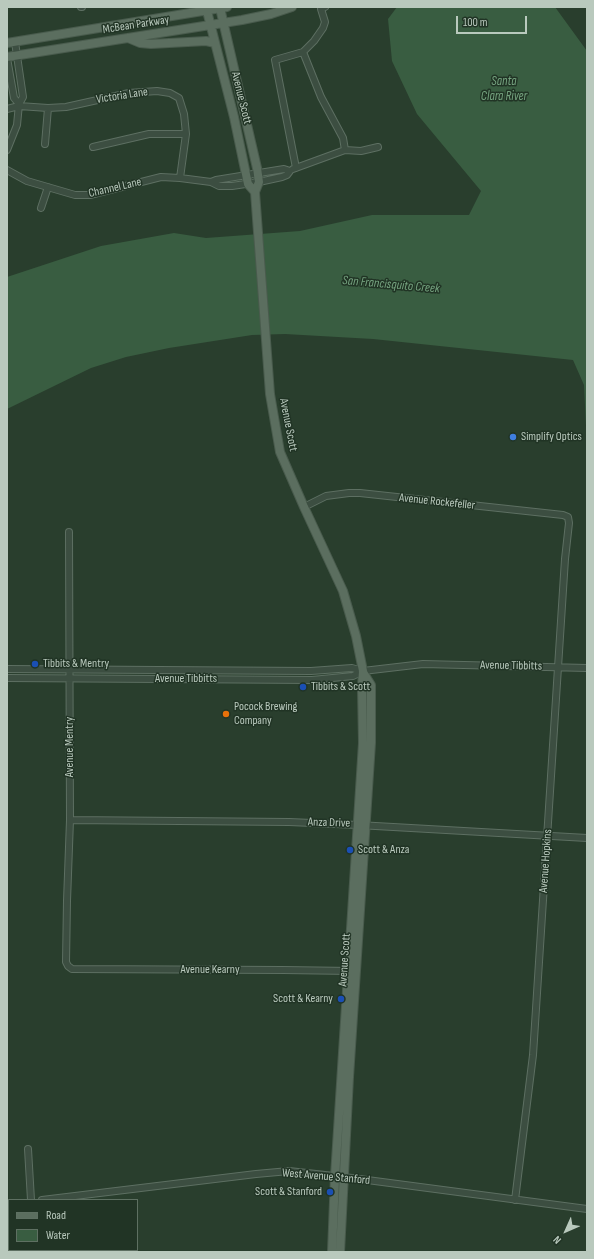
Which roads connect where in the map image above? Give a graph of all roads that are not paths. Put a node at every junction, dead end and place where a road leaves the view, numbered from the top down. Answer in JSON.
{"nodes":[{"id":1,"x":222,"y":7,"type":"edge"},
{"id":2,"x":292,"y":7,"type":"edge"},
{"id":3,"x":325,"y":7,"type":"edge"},
{"id":4,"x":206,"y":9,"type":"edge"},
{"id":5,"x":223,"y":22,"type":"junction"},
{"id":6,"x":211,"y":25,"type":"junction"},
{"id":7,"x":127,"y":38,"type":"junction"},
{"id":8,"x":11,"y":42,"type":"edge"},
{"id":9,"x":215,"y":42,"type":"junction"},
{"id":10,"x":303,"y":52,"type":"junction"},
{"id":11,"x":17,"y":56,"type":"junction"},
{"id":12,"x":7,"y":58,"type":"edge"},
{"id":13,"x":19,"y":105,"type":"junction"},
{"id":14,"x":48,"y":108,"type":"junction"},
{"id":15,"x":7,"y":109,"type":"edge"},
{"id":16,"x":186,"y":134,"type":"junction"},
{"id":17,"x":45,"y":144,"type":"dead end"},
{"id":18,"x":94,"y":147,"type":"dead end"},
{"id":19,"x":378,"y":147,"type":"dead end"},
{"id":20,"x":7,"y":150,"type":"edge"},
{"id":21,"x":344,"y":150,"type":"junction"},
{"id":22,"x":293,"y":169,"type":"junction"},
{"id":23,"x":7,"y":170,"type":"edge"},
{"id":24,"x":258,"y":173,"type":"junction"},
{"id":25,"x":180,"y":178,"type":"junction"},
{"id":26,"x":247,"y":180,"type":"junction"},
{"id":27,"x":259,"y":182,"type":"junction"},
{"id":28,"x":48,"y":187,"type":"junction"},
{"id":29,"x":255,"y":192,"type":"junction"},
{"id":30,"x":41,"y":208,"type":"dead end"},
{"id":31,"x":304,"y":507,"type":"junction"},
{"id":32,"x":569,"y":523,"type":"joint"},
{"id":33,"x":69,"y":532,"type":"dead end"},
{"id":34,"x":559,"y":666,"type":"junction"},
{"id":35,"x":587,"y":668,"type":"edge"},
{"id":36,"x":7,"y":669,"type":"edge"},
{"id":37,"x":70,"y":671,"type":"junction"},
{"id":38,"x":363,"y":671,"type":"junction"},
{"id":39,"x":7,"y":678,"type":"edge"},
{"id":40,"x":70,"y":679,"type":"junction"},
{"id":41,"x":70,"y":820,"type":"junction"},
{"id":42,"x":362,"y":825,"type":"junction"},
{"id":43,"x":548,"y":836,"type":"junction"},
{"id":44,"x":587,"y":838,"type":"edge"},
{"id":45,"x":66,"y":962,"type":"joint"},
{"id":46,"x":353,"y":972,"type":"junction"},
{"id":47,"x":28,"y":1149,"type":"dead end"},
{"id":48,"x":335,"y":1176,"type":"junction"},
{"id":49,"x":344,"y":1177,"type":"junction"},
{"id":50,"x":31,"y":1199,"type":"edge"},
{"id":51,"x":51,"y":1199,"type":"edge"},
{"id":52,"x":515,"y":1200,"type":"junction"},
{"id":53,"x":587,"y":1209,"type":"edge"},
{"id":54,"x":332,"y":1252,"type":"edge"},
{"id":55,"x":340,"y":1252,"type":"edge"}],
"edges":[{"from":1,"to":4,"type":"main road","name":"McBean Parkway"},
{"from":1,"to":5,"type":"main road","name":"Avenue Scott"},
{"from":2,"to":5,"type":"main road","name":"McBean Parkway"},
{"from":3,"to":10,"type":"street"},
{"from":4,"to":6,"type":"main road","name":"Avenue Scott"},
{"from":4,"to":8,"type":"main road","name":"McBean Parkway"},
{"from":5,"to":6,"type":"main road","name":"McBean Parkway"},
{"from":5,"to":24,"type":"main road","name":"Avenue Scott"},
{"from":6,"to":7,"type":"main road","name":"McBean Parkway"},
{"from":6,"to":9,"type":"main road","name":"Avenue Scott"},
{"from":7,"to":9,"type":"main road"},
{"from":7,"to":11,"type":"main road","name":"McBean Parkway"},
{"from":8,"to":11,"type":"street"},
{"from":9,"to":26,"type":"main road","name":"Avenue Scott"},
{"from":10,"to":21,"type":"street"},
{"from":10,"to":22,"type":"street"},
{"from":11,"to":12,"type":"main road","name":"McBean Parkway"},
{"from":11,"to":13,"type":"street"},
{"from":12,"to":13,"type":"street"},
{"from":13,"to":14,"type":"street","name":"Victoria Lane"},
{"from":13,"to":15,"type":"street","name":"Victoria Lane"},
{"from":13,"to":20,"type":"street"},
{"from":14,"to":16,"type":"street","name":"Victoria Lane"},
{"from":14,"to":17,"type":"street"},
{"from":16,"to":18,"type":"street"},
{"from":16,"to":25,"type":"street","name":"Victoria Lane"},
{"from":19,"to":21,"type":"street"},
{"from":21,"to":22,"type":"street"},
{"from":22,"to":24,"type":"street"},
{"from":22,"to":27,"type":"street"},
{"from":23,"to":28,"type":"street","name":"Channel Lane"},
{"from":24,"to":26,"type":"street"},
{"from":24,"to":27,"type":"main road","name":"Avenue Scott"},
{"from":25,"to":26,"type":"street","name":"Channel Lane"},
{"from":25,"to":28,"type":"street","name":"Channel Lane"},
{"from":26,"to":27,"type":"street"},
{"from":26,"to":29,"type":"main road","name":"Avenue Scott"},
{"from":27,"to":29,"type":"main road","name":"Avenue Scott"},
{"from":28,"to":30,"type":"street"},
{"from":29,"to":31,"type":"main road","name":"Avenue Scott"},
{"from":31,"to":32,"type":"street","name":"Avenue Rockefeller"},
{"from":31,"to":38,"type":"main road","name":"Avenue Scott"},
{"from":32,"to":34,"type":"street","name":"Avenue Hopkins"},
{"from":33,"to":37,"type":"street","name":"Avenue Mentry"},
{"from":34,"to":35,"type":"street","name":"Avenue Tibbitts"},
{"from":34,"to":38,"type":"street","name":"Avenue Tibbitts"},
{"from":34,"to":43,"type":"street","name":"Avenue Hopkins"},
{"from":36,"to":37,"type":"street","name":"Avenue Tibbitts"},
{"from":37,"to":38,"type":"street","name":"Avenue Tibbitts"},
{"from":37,"to":40,"type":"street","name":"Avenue Mentry"},
{"from":38,"to":40,"type":"street","name":"Avenue Tibbitts"},
{"from":38,"to":42,"type":"main road","name":"Avenue Scott"},
{"from":39,"to":40,"type":"street","name":"Avenue Tibbitts"},
{"from":40,"to":41,"type":"street","name":"Avenue Mentry"},
{"from":41,"to":42,"type":"street","name":"Anza Drive"},
{"from":41,"to":45,"type":"street","name":"Avenue Mentry"},
{"from":42,"to":43,"type":"street","name":"Anza Drive"},
{"from":42,"to":46,"type":"main road","name":"Avenue Scott"},
{"from":43,"to":44,"type":"street","name":"Anza Drive"},
{"from":43,"to":52,"type":"street","name":"Avenue Hopkins"},
{"from":45,"to":46,"type":"street","name":"Avenue Kearny"},
{"from":46,"to":48,"type":"main road","name":"Avenue Scott"},
{"from":46,"to":49,"type":"main road","name":"Avenue Scott"},
{"from":47,"to":50,"type":"street"},
{"from":48,"to":49,"type":"street","name":"West Avenue Stanford"},
{"from":48,"to":51,"type":"street","name":"West Avenue Stanford"},
{"from":48,"to":54,"type":"main road","name":"Avenue Scott"},
{"from":49,"to":52,"type":"street","name":"West Avenue Stanford"},
{"from":49,"to":55,"type":"main road","name":"Avenue Scott"},
{"from":52,"to":53,"type":"street","name":"West Avenue Stanford"}]}
